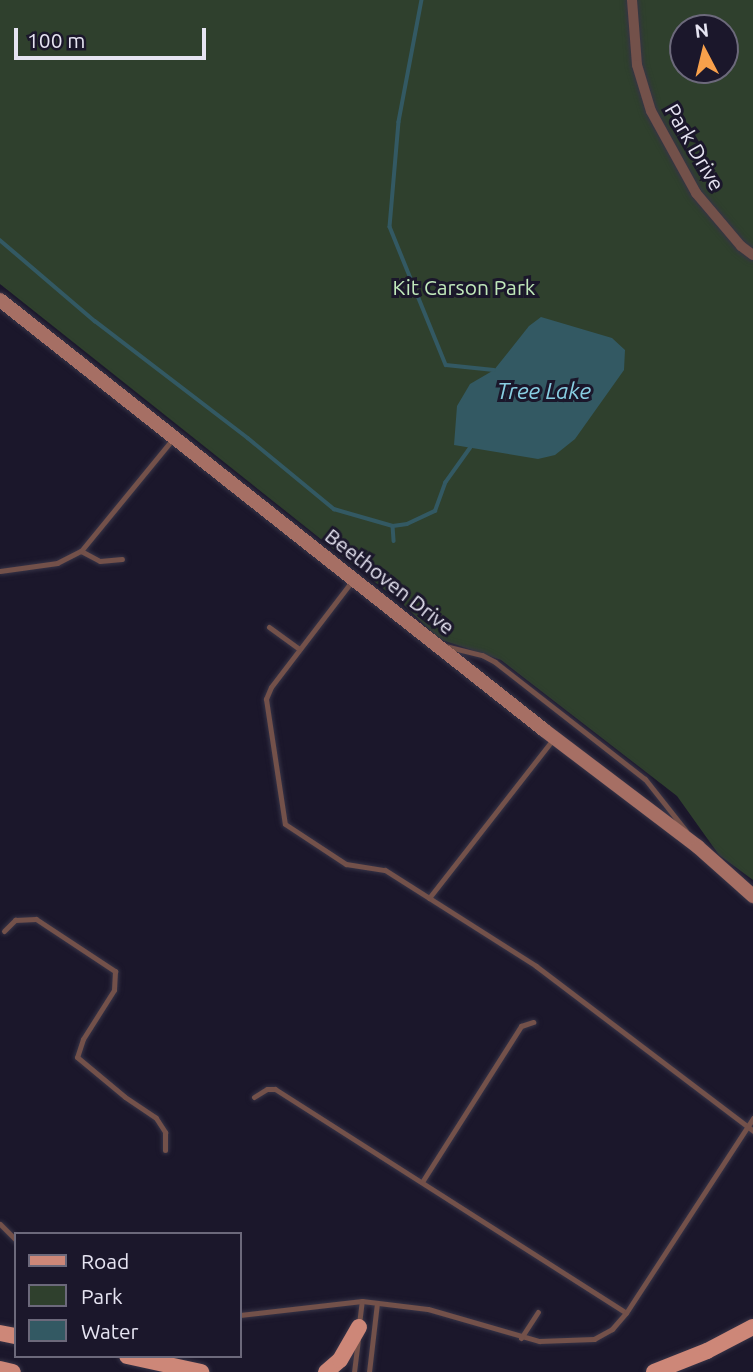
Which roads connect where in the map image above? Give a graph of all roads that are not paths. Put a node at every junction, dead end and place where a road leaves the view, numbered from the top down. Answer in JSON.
{"nodes":[{"id":1,"x":632,"y":0,"type":"edge"},
{"id":2,"x":753,"y":255,"type":"edge"},
{"id":3,"x":0,"y":300,"type":"edge"},
{"id":4,"x":174,"y":437,"type":"junction"},
{"id":5,"x":81,"y":551,"type":"junction"},
{"id":6,"x":122,"y":559,"type":"dead end"},
{"id":7,"x":0,"y":571,"type":"edge"},
{"id":8,"x":354,"y":579,"type":"junction"},
{"id":9,"x":269,"y":627,"type":"dead end"},
{"id":10,"x":436,"y":644,"type":"junction"},
{"id":11,"x":299,"y":649,"type":"junction"},
{"id":12,"x":554,"y":738,"type":"junction"},
{"id":13,"x":698,"y":847,"type":"junction"},
{"id":14,"x":753,"y":896,"type":"edge"},
{"id":15,"x":429,"y":898,"type":"junction"},
{"id":16,"x":4,"y":931,"type":"dead end"},
{"id":17,"x":533,"y":1021,"type":"dead end"},
{"id":18,"x":254,"y":1097,"type":"dead end"},
{"id":19,"x":753,"y":1118,"type":"edge"},
{"id":20,"x":750,"y":1129,"type":"edge"},
{"id":21,"x":165,"y":1150,"type":"dead end"},
{"id":22,"x":422,"y":1182,"type":"junction"},
{"id":23,"x":0,"y":1224,"type":"edge"},
{"id":24,"x":14,"y":1238,"type":"edge"},
{"id":25,"x":362,"y":1301,"type":"junction"},
{"id":26,"x":377,"y":1303,"type":"junction"},
{"id":27,"x":538,"y":1312,"type":"dead end"},
{"id":28,"x":626,"y":1313,"type":"junction"},
{"id":29,"x":242,"y":1315,"type":"edge"},
{"id":30,"x":753,"y":1326,"type":"edge"},
{"id":31,"x":359,"y":1327,"type":"junction"},
{"id":32,"x":521,"y":1338,"type":"junction"},
{"id":33,"x":136,"y":1358,"type":"edge"},
{"id":34,"x":0,"y":1369,"type":"edge"},
{"id":35,"x":12,"y":1372,"type":"edge"},
{"id":36,"x":201,"y":1372,"type":"edge"},
{"id":37,"x":326,"y":1372,"type":"edge"},
{"id":38,"x":354,"y":1372,"type":"edge"},
{"id":39,"x":369,"y":1372,"type":"edge"},
{"id":40,"x":654,"y":1372,"type":"edge"}],
"edges":[{"from":1,"to":2,"type":"street","name":"Park Drive"},
{"from":3,"to":4,"type":"main road","name":"Beethoven Drive"},
{"from":4,"to":5,"type":"lane"},
{"from":4,"to":8,"type":"main road","name":"Beethoven Drive"},
{"from":5,"to":6,"type":"lane"},
{"from":5,"to":7,"type":"lane"},
{"from":8,"to":10,"type":"main road","name":"Beethoven Drive"},
{"from":8,"to":11,"type":"lane"},
{"from":9,"to":11,"type":"lane"},
{"from":10,"to":12,"type":"main road","name":"Beethoven Drive"},
{"from":10,"to":13,"type":"lane"},
{"from":11,"to":15,"type":"lane"},
{"from":12,"to":13,"type":"main road","name":"Beethoven Drive"},
{"from":12,"to":15,"type":"lane"},
{"from":13,"to":14,"type":"main road","name":"Beethoven Drive"},
{"from":15,"to":20,"type":"lane"},
{"from":16,"to":21,"type":"lane"},
{"from":17,"to":22,"type":"lane"},
{"from":18,"to":22,"type":"lane"},
{"from":19,"to":20,"type":"lane"},
{"from":20,"to":28,"type":"lane"},
{"from":22,"to":28,"type":"lane"},
{"from":23,"to":24,"type":"lane"},
{"from":25,"to":26,"type":"lane"},
{"from":25,"to":29,"type":"lane"},
{"from":25,"to":31,"type":"lane"},
{"from":26,"to":32,"type":"lane"},
{"from":26,"to":39,"type":"lane"},
{"from":27,"to":32,"type":"lane"},
{"from":28,"to":32,"type":"lane"},
{"from":30,"to":40,"type":"main road"},
{"from":31,"to":37,"type":"main road"},
{"from":31,"to":38,"type":"lane"},
{"from":33,"to":36,"type":"main road"},
{"from":34,"to":35,"type":"main road"}]}
